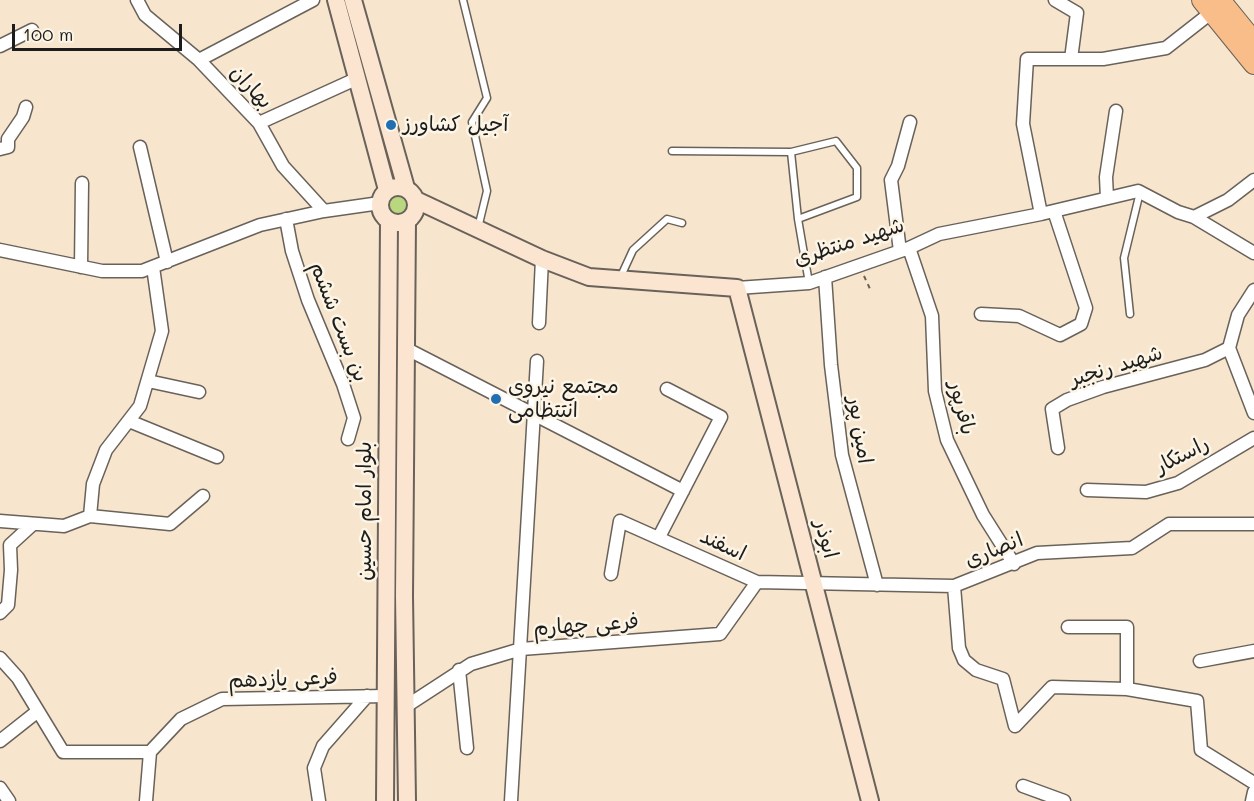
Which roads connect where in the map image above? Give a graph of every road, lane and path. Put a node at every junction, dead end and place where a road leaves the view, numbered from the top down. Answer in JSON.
{"nodes":[{"id":1,"x":137,"y":0,"type":"edge"},
{"id":2,"x":313,"y":0,"type":"edge"},
{"id":3,"x":336,"y":0,"type":"edge"},
{"id":4,"x":353,"y":0,"type":"edge"},
{"id":5,"x":463,"y":0,"type":"edge"},
{"id":6,"x":1055,"y":0,"type":"edge"},
{"id":7,"x":1211,"y":4,"type":"edge"},
{"id":8,"x":33,"y":30,"type":"dead end"},
{"id":9,"x":1254,"y":42,"type":"edge"},
{"id":10,"x":0,"y":46,"type":"edge"},
{"id":11,"x":1071,"y":59,"type":"junction"},
{"id":12,"x":198,"y":60,"type":"junction"},
{"id":13,"x":1254,"y":64,"type":"edge"},
{"id":14,"x":358,"y":78,"type":"junction"},
{"id":15,"x":26,"y":107,"type":"dead end"},
{"id":16,"x":1116,"y":111,"type":"dead end"},
{"id":17,"x":910,"y":122,"type":"dead end"},
{"id":18,"x":259,"y":123,"type":"junction"},
{"id":19,"x":140,"y":147,"type":"dead end"},
{"id":20,"x":0,"y":148,"type":"edge"},
{"id":21,"x":672,"y":151,"type":"dead end"},
{"id":22,"x":791,"y":153,"type":"junction"},
{"id":23,"x":1254,"y":180,"type":"edge"},
{"id":24,"x":82,"y":183,"type":"dead end"},
{"id":25,"x":1140,"y":192,"type":"junction"},
{"id":26,"x":411,"y":194,"type":"junction"},
{"id":27,"x":384,"y":197,"type":"junction"},
{"id":28,"x":1107,"y":198,"type":"junction"},
{"id":29,"x":324,"y":211,"type":"junction"},
{"id":30,"x":1054,"y":211,"type":"junction"},
{"id":31,"x":1041,"y":214,"type":"junction"},
{"id":32,"x":1194,"y":217,"type":"junction"},
{"id":33,"x":286,"y":219,"type":"junction"},
{"id":34,"x":798,"y":219,"type":"junction"},
{"id":35,"x":389,"y":220,"type":"junction"},
{"id":36,"x":407,"y":221,"type":"junction"},
{"id":37,"x":682,"y":223,"type":"dead end"},
{"id":38,"x":478,"y":228,"type":"junction"},
{"id":39,"x":905,"y":249,"type":"junction"},
{"id":40,"x":0,"y":250,"type":"edge"},
{"id":41,"x":1254,"y":253,"type":"edge"},
{"id":42,"x":542,"y":259,"type":"junction"},
{"id":43,"x":167,"y":262,"type":"junction"},
{"id":44,"x":860,"y":265,"type":"junction"},
{"id":45,"x":81,"y":267,"type":"junction"},
{"id":46,"x":153,"y":267,"type":"junction"},
{"id":47,"x":825,"y":278,"type":"junction"},
{"id":48,"x":620,"y":280,"type":"junction"},
{"id":49,"x":809,"y":283,"type":"junction"},
{"id":50,"x":737,"y":288,"type":"junction"},
{"id":51,"x":1254,"y":290,"type":"edge"},
{"id":52,"x":871,"y":291,"type":"dead end"},
{"id":53,"x":981,"y":314,"type":"dead end"},
{"id":54,"x":1130,"y":314,"type":"dead end"},
{"id":55,"x":539,"y":323,"type":"dead end"},
{"id":56,"x":405,"y":348,"type":"junction"},
{"id":57,"x":1229,"y":348,"type":"junction"},
{"id":58,"x":537,"y":361,"type":"dead end"},
{"id":59,"x":148,"y":381,"type":"junction"},
{"id":60,"x":668,"y":390,"type":"dead end"},
{"id":61,"x":199,"y":392,"type":"dead end"},
{"id":62,"x":1251,"y":397,"type":"edge"},
{"id":63,"x":1254,"y":413,"type":"edge"},
{"id":64,"x":534,"y":415,"type":"junction"},
{"id":65,"x":129,"y":421,"type":"junction"},
{"id":66,"x":1254,"y":438,"type":"edge"},
{"id":67,"x":348,"y":439,"type":"dead end"},
{"id":68,"x":1058,"y":448,"type":"dead end"},
{"id":69,"x":217,"y":457,"type":"dead end"},
{"id":70,"x":1087,"y":490,"type":"dead end"},
{"id":71,"x":682,"y":491,"type":"junction"},
{"id":72,"x":203,"y":496,"type":"dead end"},
{"id":73,"x":90,"y":516,"type":"junction"},
{"id":74,"x":0,"y":520,"type":"edge"},
{"id":75,"x":33,"y":524,"type":"junction"},
{"id":76,"x":1254,"y":524,"type":"edge"},
{"id":77,"x":659,"y":537,"type":"junction"},
{"id":78,"x":1014,"y":564,"type":"junction"},
{"id":79,"x":611,"y":574,"type":"dead end"},
{"id":80,"x":756,"y":582,"type":"junction"},
{"id":81,"x":814,"y":584,"type":"junction"},
{"id":82,"x":877,"y":585,"type":"junction"},
{"id":83,"x":954,"y":586,"type":"junction"},
{"id":84,"x":0,"y":613,"type":"edge"},
{"id":85,"x":1068,"y":627,"type":"dead end"},
{"id":86,"x":521,"y":649,"type":"junction"},
{"id":87,"x":1254,"y":651,"type":"edge"},
{"id":88,"x":0,"y":658,"type":"edge"},
{"id":89,"x":1200,"y":661,"type":"dead end"},
{"id":90,"x":459,"y":670,"type":"junction"},
{"id":91,"x":1127,"y":689,"type":"junction"},
{"id":92,"x":367,"y":696,"type":"junction"},
{"id":93,"x":386,"y":696,"type":"junction"},
{"id":94,"x":405,"y":707,"type":"junction"},
{"id":95,"x":38,"y":711,"type":"junction"},
{"id":96,"x":0,"y":741,"type":"edge"},
{"id":97,"x":467,"y":748,"type":"dead end"},
{"id":98,"x":150,"y":752,"type":"junction"},
{"id":99,"x":1254,"y":783,"type":"edge"},
{"id":100,"x":1023,"y":786,"type":"dead end"},
{"id":101,"x":0,"y":788,"type":"edge"},
{"id":102,"x":1254,"y":792,"type":"edge"},
{"id":103,"x":9,"y":801,"type":"edge"},
{"id":104,"x":146,"y":801,"type":"edge"},
{"id":105,"x":319,"y":801,"type":"edge"},
{"id":106,"x":385,"y":801,"type":"edge"},
{"id":107,"x":406,"y":801,"type":"edge"},
{"id":108,"x":512,"y":801,"type":"edge"},
{"id":109,"x":870,"y":801,"type":"edge"},
{"id":110,"x":1064,"y":801,"type":"edge"},
{"id":111,"x":1252,"y":801,"type":"edge"}],
"edges":[{"from":1,"to":12,"type":"street","name":"بهاران"},
{"from":2,"to":12,"type":"street"},
{"from":3,"to":14,"type":"street"},
{"from":4,"to":26,"type":"street"},
{"from":5,"to":38,"type":"lane"},
{"from":6,"to":11,"type":"street"},
{"from":7,"to":9,"type":"main road"},
{"from":7,"to":11,"type":"street"},
{"from":7,"to":13,"type":"main road"},
{"from":8,"to":10,"type":"street"},
{"from":11,"to":31,"type":"street"},
{"from":12,"to":18,"type":"street","name":"بهاران"},
{"from":14,"to":18,"type":"street"},
{"from":14,"to":27,"type":"street"},
{"from":15,"to":20,"type":"street"},
{"from":16,"to":28,"type":"street"},
{"from":17,"to":39,"type":"street","name":"باقرپور"},
{"from":18,"to":29,"type":"street","name":"بهاران"},
{"from":19,"to":43,"type":"street"},
{"from":21,"to":22,"type":"lane"},
{"from":22,"to":34,"type":"lane"},
{"from":22,"to":34,"type":"lane"},
{"from":23,"to":32,"type":"street"},
{"from":24,"to":45,"type":"street"},
{"from":25,"to":28,"type":"street","name":"شهید منتظری"},
{"from":25,"to":32,"type":"street"},
{"from":25,"to":54,"type":"lane"},
{"from":26,"to":27,"type":"street"},
{"from":26,"to":36,"type":"street"},
{"from":26,"to":38,"type":"street","name":"شهید منتظری"},
{"from":27,"to":29,"type":"street"},
{"from":27,"to":35,"type":"street"},
{"from":28,"to":30,"type":"street","name":"شهید منتظری"},
{"from":29,"to":33,"type":"street"},
{"from":30,"to":31,"type":"street","name":"شهید منتظری"},
{"from":30,"to":53,"type":"street"},
{"from":31,"to":39,"type":"street","name":"شهید منتظری"},
{"from":32,"to":41,"type":"street"},
{"from":33,"to":43,"type":"street"},
{"from":33,"to":67,"type":"street","name":"بن بست ششم"},
{"from":34,"to":49,"type":"lane"},
{"from":35,"to":36,"type":"street"},
{"from":35,"to":93,"type":"street","name":"بلوار امام حسین"},
{"from":36,"to":56,"type":"street","name":"بلوار امام حسین"},
{"from":37,"to":48,"type":"lane"},
{"from":38,"to":42,"type":"street","name":"شهید منتظری"},
{"from":39,"to":44,"type":"street","name":"شهید منتظری"},
{"from":39,"to":78,"type":"street","name":"باقرپور"},
{"from":40,"to":45,"type":"street"},
{"from":42,"to":48,"type":"street","name":"شهید منتظری"},
{"from":42,"to":55,"type":"street"},
{"from":43,"to":46,"type":"street"},
{"from":44,"to":47,"type":"street","name":"شهید منتظری"},
{"from":44,"to":52,"type":"path"},
{"from":45,"to":46,"type":"street"},
{"from":46,"to":59,"type":"street"},
{"from":47,"to":49,"type":"street","name":"شهید منتظری"},
{"from":47,"to":82,"type":"street","name":"امین پور"},
{"from":48,"to":50,"type":"street","name":"شهید منتظری"},
{"from":49,"to":50,"type":"street","name":"شهید منتظری"},
{"from":50,"to":81,"type":"street","name":"ابوذر"},
{"from":51,"to":57,"type":"street"},
{"from":56,"to":64,"type":"street"},
{"from":56,"to":94,"type":"street","name":"بلوار امام حسین"},
{"from":57,"to":62,"type":"street"},
{"from":57,"to":68,"type":"street","name":"شهید رنجبر"},
{"from":58,"to":64,"type":"street"},
{"from":59,"to":61,"type":"street"},
{"from":59,"to":65,"type":"street"},
{"from":60,"to":71,"type":"street"},
{"from":62,"to":63,"type":"street"},
{"from":64,"to":71,"type":"street"},
{"from":64,"to":86,"type":"street"},
{"from":65,"to":69,"type":"street"},
{"from":65,"to":73,"type":"street"},
{"from":66,"to":70,"type":"street","name":"راستکار"},
{"from":71,"to":77,"type":"street"},
{"from":72,"to":73,"type":"street"},
{"from":73,"to":75,"type":"street"},
{"from":74,"to":75,"type":"street"},
{"from":75,"to":84,"type":"street"},
{"from":76,"to":78,"type":"street","name":"انصاری"},
{"from":77,"to":79,"type":"street","name":"اسفند"},
{"from":77,"to":80,"type":"street","name":"اسفند"},
{"from":78,"to":83,"type":"street","name":"انصاری"},
{"from":80,"to":81,"type":"street","name":"اسفند"},
{"from":80,"to":86,"type":"street","name":"فرعی چهارم"},
{"from":81,"to":82,"type":"street","name":"انصاری"},
{"from":81,"to":109,"type":"street","name":"ابوذر"},
{"from":82,"to":83,"type":"street","name":"انصاری"},
{"from":83,"to":91,"type":"street"},
{"from":85,"to":91,"type":"street"},
{"from":86,"to":90,"type":"street","name":"فرعی چهارم"},
{"from":86,"to":108,"type":"street"},
{"from":87,"to":89,"type":"street"},
{"from":88,"to":95,"type":"street"},
{"from":90,"to":94,"type":"street","name":"فرعی چهارم"},
{"from":90,"to":97,"type":"street"},
{"from":91,"to":99,"type":"street"},
{"from":92,"to":93,"type":"street","name":"فرعی یازدهم"},
{"from":92,"to":98,"type":"street","name":"فرعی یازدهم"},
{"from":92,"to":105,"type":"street"},
{"from":93,"to":106,"type":"street","name":"بلوار امام حسین"},
{"from":94,"to":107,"type":"street","name":"بلوار امام حسین"},
{"from":95,"to":96,"type":"street"},
{"from":95,"to":98,"type":"street"},
{"from":98,"to":104,"type":"street"},
{"from":100,"to":110,"type":"street"},
{"from":101,"to":103,"type":"street"},
{"from":102,"to":111,"type":"street"}]}
